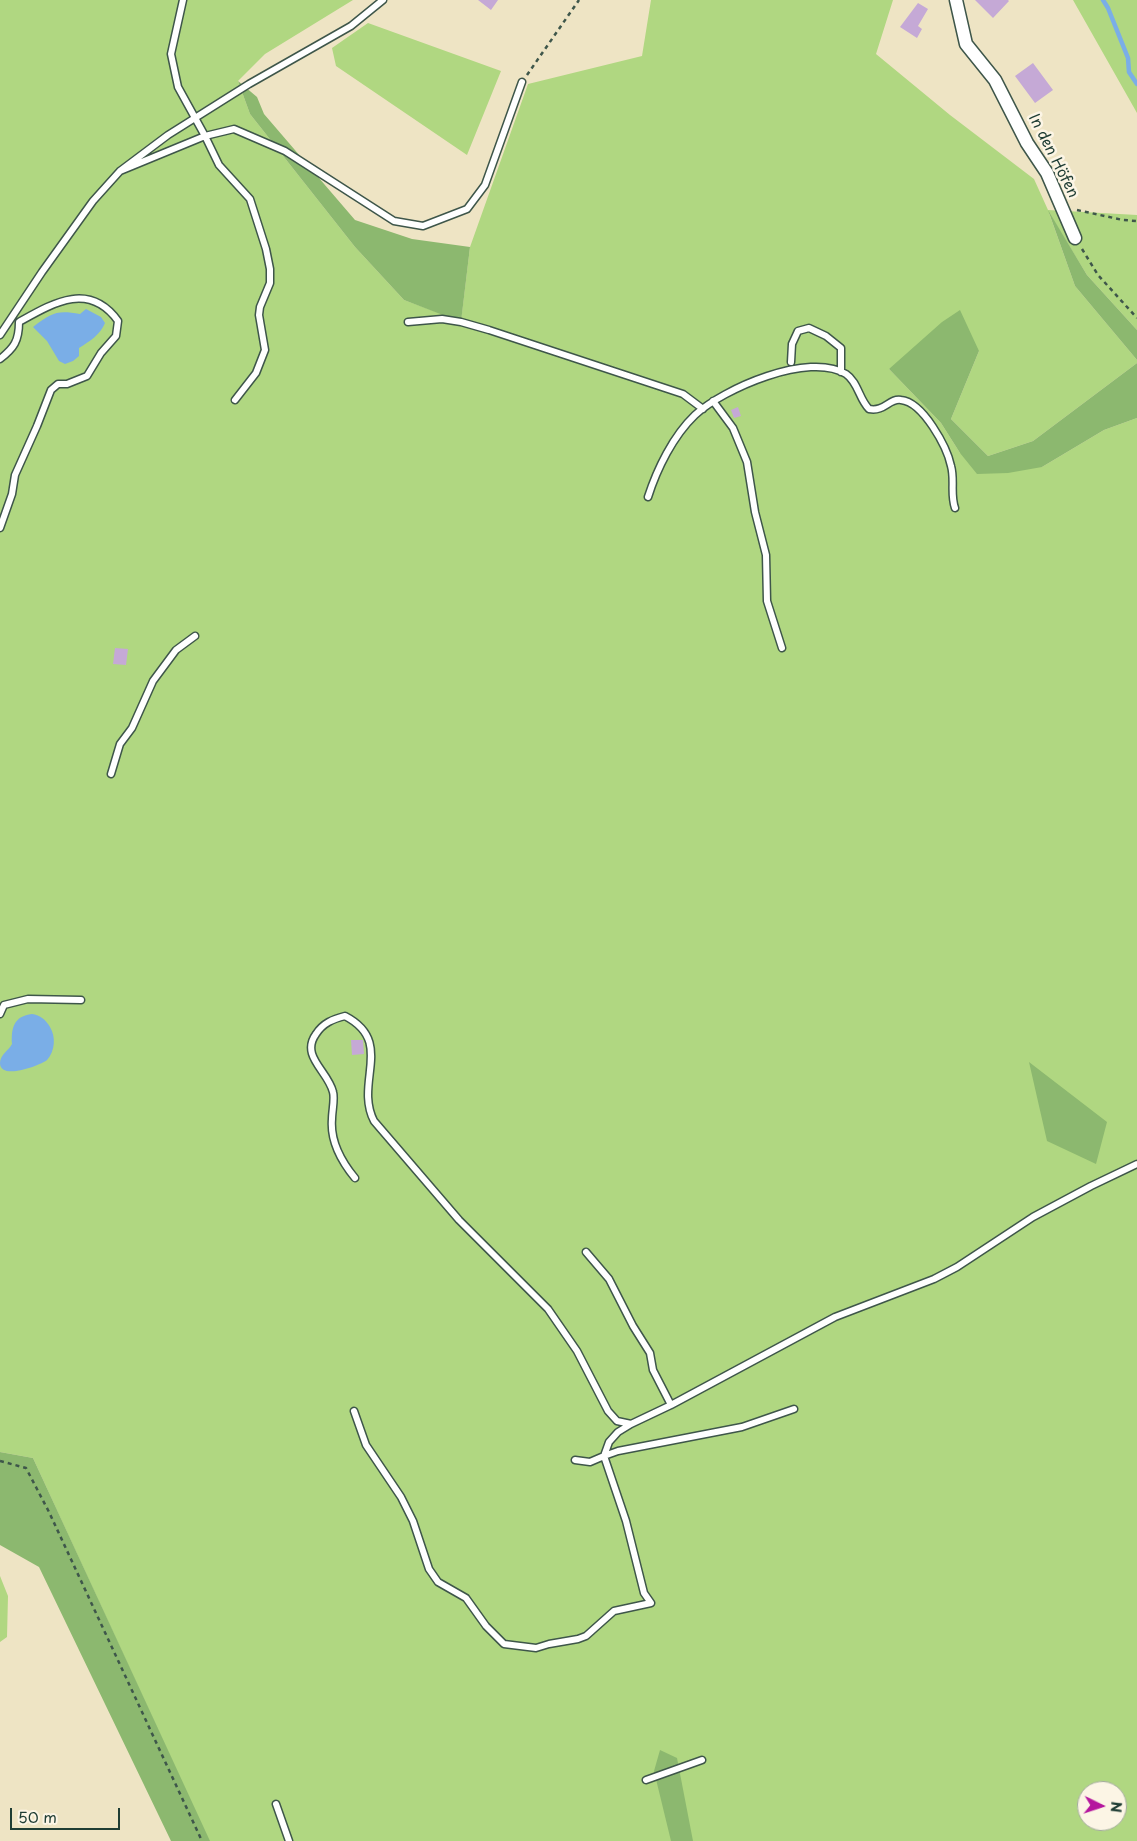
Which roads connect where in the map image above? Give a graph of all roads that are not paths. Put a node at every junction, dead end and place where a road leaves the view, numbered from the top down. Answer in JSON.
{"nodes":[{"id":1,"x":183,"y":0,"type":"edge"},
{"id":2,"x":383,"y":0,"type":"edge"},
{"id":3,"x":956,"y":0,"type":"edge"},
{"id":4,"x":522,"y":82,"type":"road end"},
{"id":5,"x":195,"y":118,"type":"junction"},
{"id":6,"x":206,"y":136,"type":"junction"},
{"id":7,"x":120,"y":171,"type":"junction"},
{"id":8,"x":1075,"y":238,"type":"road end"},
{"id":9,"x":408,"y":322,"type":"dead end"},
{"id":10,"x":0,"y":335,"type":"edge"},
{"id":11,"x":0,"y":359,"type":"edge"},
{"id":12,"x":790,"y":362,"type":"dead end"},
{"id":13,"x":841,"y":372,"type":"junction"},
{"id":14,"x":235,"y":400,"type":"dead end"},
{"id":15,"x":713,"y":401,"type":"junction"},
{"id":16,"x":703,"y":409,"type":"junction"},
{"id":17,"x":648,"y":497,"type":"dead end"},
{"id":18,"x":955,"y":508,"type":"dead end"},
{"id":19,"x":0,"y":528,"type":"edge"},
{"id":20,"x":195,"y":636,"type":"dead end"},
{"id":21,"x":782,"y":648,"type":"dead end"},
{"id":22,"x":111,"y":774,"type":"dead end"},
{"id":23,"x":81,"y":1000,"type":"dead end"},
{"id":24,"x":0,"y":1014,"type":"edge"},
{"id":25,"x":1137,"y":1164,"type":"edge"},
{"id":26,"x":355,"y":1178,"type":"dead end"},
{"id":27,"x":586,"y":1252,"type":"dead end"},
{"id":28,"x":671,"y":1405,"type":"junction"},
{"id":29,"x":794,"y":1409,"type":"dead end"},
{"id":30,"x":354,"y":1410,"type":"dead end"},
{"id":31,"x":631,"y":1424,"type":"junction"},
{"id":32,"x":604,"y":1456,"type":"junction"},
{"id":33,"x":575,"y":1460,"type":"dead end"},
{"id":34,"x":702,"y":1760,"type":"dead end"},
{"id":35,"x":646,"y":1780,"type":"dead end"},
{"id":36,"x":276,"y":1804,"type":"dead end"},
{"id":37,"x":289,"y":1841,"type":"edge"}],
"edges":[{"from":1,"to":5,"type":"lane"},
{"from":2,"to":5,"type":"lane"},
{"from":3,"to":8,"type":"street","name":"In den Höfen"},
{"from":4,"to":6,"type":"lane"},
{"from":5,"to":6,"type":"lane"},
{"from":5,"to":7,"type":"lane"},
{"from":6,"to":7,"type":"lane"},
{"from":6,"to":14,"type":"lane"},
{"from":7,"to":10,"type":"lane"},
{"from":9,"to":16,"type":"lane"},
{"from":11,"to":19,"type":"lane"},
{"from":12,"to":13,"type":"lane"},
{"from":13,"to":15,"type":"lane"},
{"from":13,"to":18,"type":"lane"},
{"from":15,"to":16,"type":"lane"},
{"from":15,"to":21,"type":"lane"},
{"from":16,"to":17,"type":"lane"},
{"from":20,"to":22,"type":"lane"},
{"from":23,"to":24,"type":"lane"},
{"from":25,"to":28,"type":"lane"},
{"from":26,"to":31,"type":"lane"},
{"from":27,"to":28,"type":"lane"},
{"from":28,"to":31,"type":"lane"},
{"from":29,"to":32,"type":"lane"},
{"from":30,"to":32,"type":"lane"},
{"from":31,"to":32,"type":"lane"},
{"from":32,"to":33,"type":"lane"},
{"from":34,"to":35,"type":"lane"},
{"from":36,"to":37,"type":"lane"}]}
